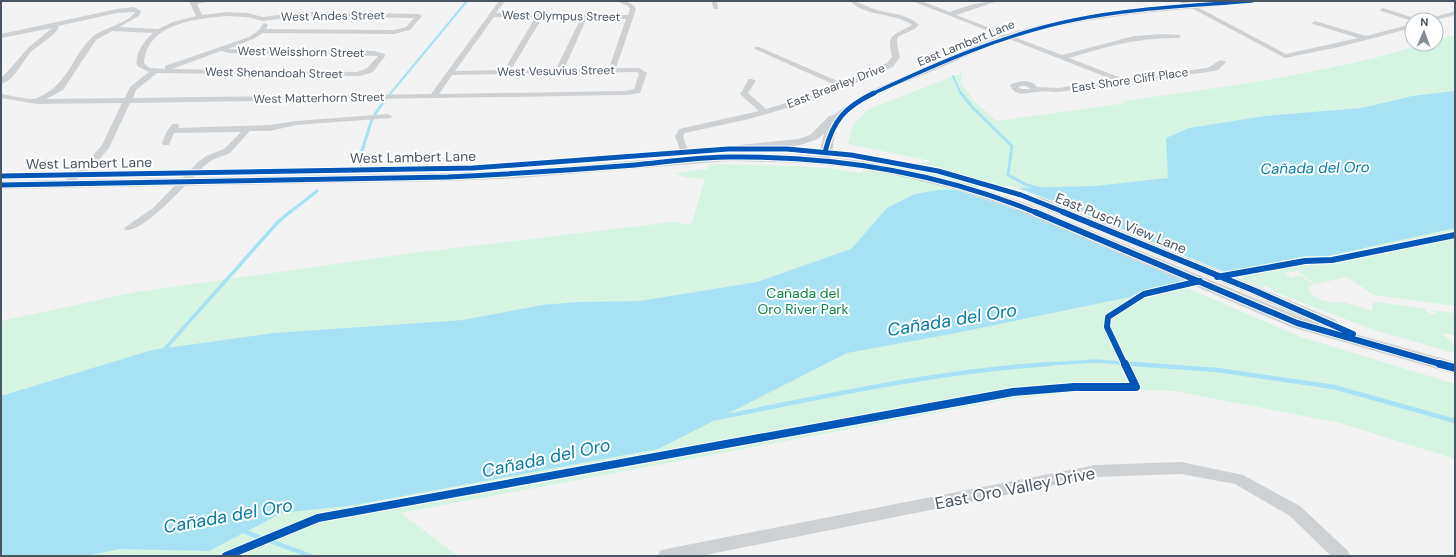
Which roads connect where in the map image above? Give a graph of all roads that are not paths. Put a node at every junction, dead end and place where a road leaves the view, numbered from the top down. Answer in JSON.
{"nodes":[{"id":1,"x":207,"y":1,"type":"edge"},
{"id":2,"x":502,"y":1,"type":"edge"},
{"id":3,"x":621,"y":1,"type":"edge"},
{"id":4,"x":853,"y":1,"type":"edge"},
{"id":5,"x":915,"y":1,"type":"edge"},
{"id":6,"x":995,"y":1,"type":"edge"},
{"id":7,"x":1181,"y":1,"type":"edge"},
{"id":8,"x":1252,"y":1,"type":"edge"},
{"id":9,"x":193,"y":2,"type":"edge"},
{"id":10,"x":1189,"y":5,"type":"junction"},
{"id":11,"x":1383,"y":10,"type":"dead end"},
{"id":12,"x":1455,"y":13,"type":"edge"},
{"id":13,"x":952,"y":14,"type":"junction"},
{"id":14,"x":492,"y":15,"type":"junction"},
{"id":15,"x":540,"y":15,"type":"junction"},
{"id":16,"x":585,"y":16,"type":"junction"},
{"id":17,"x":630,"y":16,"type":"junction"},
{"id":18,"x":1444,"y":16,"type":"edge"},
{"id":19,"x":200,"y":17,"type":"junction"},
{"id":20,"x":1404,"y":17,"type":"edge"},
{"id":21,"x":263,"y":19,"type":"junction"},
{"id":22,"x":1315,"y":23,"type":"dead end"},
{"id":23,"x":53,"y":25,"type":"junction"},
{"id":24,"x":1404,"y":28,"type":"edge"},
{"id":25,"x":109,"y":29,"type":"junction"},
{"id":26,"x":158,"y":31,"type":"junction"},
{"id":27,"x":262,"y":31,"type":"junction"},
{"id":28,"x":1,"y":36,"type":"edge"},
{"id":29,"x":1009,"y":36,"type":"junction"},
{"id":30,"x":1178,"y":36,"type":"dead end"},
{"id":31,"x":1365,"y":39,"type":"junction"},
{"id":32,"x":757,"y":48,"type":"dead end"},
{"id":33,"x":221,"y":49,"type":"junction"},
{"id":34,"x":381,"y":54,"type":"joint"},
{"id":35,"x":1063,"y":57,"type":"junction"},
{"id":36,"x":1222,"y":62,"type":"dead end"},
{"id":37,"x":612,"y":70,"type":"junction"},
{"id":38,"x":155,"y":71,"type":"junction"},
{"id":39,"x":559,"y":71,"type":"junction"},
{"id":40,"x":506,"y":72,"type":"junction"},
{"id":41,"x":449,"y":73,"type":"junction"},
{"id":42,"x":752,"y":81,"type":"dead end"},
{"id":43,"x":1124,"y":81,"type":"junction"},
{"id":44,"x":1,"y":82,"type":"edge"},
{"id":45,"x":843,"y":86,"type":"junction"},
{"id":46,"x":1034,"y":90,"type":"dead end"},
{"id":47,"x":637,"y":91,"type":"joint"},
{"id":48,"x":1,"y":96,"type":"edge"},
{"id":49,"x":433,"y":96,"type":"junction"},
{"id":50,"x":128,"y":100,"type":"junction"},
{"id":51,"x":37,"y":102,"type":"junction"},
{"id":52,"x":765,"y":112,"type":"junction"},
{"id":53,"x":843,"y":112,"type":"junction"},
{"id":54,"x":388,"y":116,"type":"dead end"},
{"id":55,"x":248,"y":130,"type":"junction"},
{"id":56,"x":166,"y":143,"type":"dead end"},
{"id":57,"x":728,"y":149,"type":"junction"},
{"id":58,"x":684,"y":152,"type":"junction"},
{"id":59,"x":623,"y":156,"type":"junction"},
{"id":60,"x":828,"y":158,"type":"junction"},
{"id":61,"x":193,"y":173,"type":"junction"},
{"id":62,"x":534,"y":173,"type":"junction"},
{"id":63,"x":78,"y":175,"type":"junction"},
{"id":64,"x":1,"y":176,"type":"edge"},
{"id":65,"x":184,"y":183,"type":"junction"},
{"id":66,"x":66,"y":184,"type":"junction"},
{"id":67,"x":1,"y":186,"type":"edge"},
{"id":68,"x":129,"y":228,"type":"dead end"},
{"id":69,"x":1398,"y":351,"type":"junction"},
{"id":70,"x":1455,"y":368,"type":"edge"},
{"id":71,"x":666,"y":556,"type":"edge"},
{"id":72,"x":1342,"y":556,"type":"edge"}],
"edges":[{"from":1,"to":9,"type":"street"},
{"from":2,"to":14,"type":"street"},
{"from":3,"to":17,"type":"street"},
{"from":4,"to":45,"type":"street","name":"East Brearley Drive"},
{"from":5,"to":13,"type":"street"},
{"from":6,"to":13,"type":"street"},
{"from":7,"to":10,"type":"street"},
{"from":8,"to":10,"type":"street","name":"East Lambert Lane"},
{"from":9,"to":19,"type":"street"},
{"from":10,"to":29,"type":"street","name":"East Lambert Lane"},
{"from":10,"to":31,"type":"street"},
{"from":11,"to":20,"type":"street"},
{"from":12,"to":18,"type":"street"},
{"from":13,"to":29,"type":"street"},
{"from":14,"to":15,"type":"street","name":"West Olympus Street"},
{"from":14,"to":41,"type":"street"},
{"from":15,"to":16,"type":"street","name":"West Olympus Street"},
{"from":15,"to":40,"type":"street"},
{"from":16,"to":17,"type":"street","name":"West Olympus Street"},
{"from":16,"to":39,"type":"street"},
{"from":17,"to":37,"type":"street"},
{"from":19,"to":21,"type":"street","name":"West Andes Street"},
{"from":19,"to":26,"type":"street","name":"West Andes Street"},
{"from":21,"to":27,"type":"street"},
{"from":21,"to":27,"type":"street","name":"West Andes Street"},
{"from":22,"to":31,"type":"street"},
{"from":23,"to":25,"type":"street"},
{"from":23,"to":28,"type":"street"},
{"from":23,"to":44,"type":"street"},
{"from":24,"to":31,"type":"street"},
{"from":25,"to":26,"type":"street"},
{"from":25,"to":51,"type":"street"},
{"from":26,"to":38,"type":"street"},
{"from":27,"to":33,"type":"street"},
{"from":29,"to":35,"type":"street"},
{"from":29,"to":53,"type":"street","name":"East Lambert Lane"},
{"from":30,"to":35,"type":"street"},
{"from":32,"to":45,"type":"street"},
{"from":33,"to":34,"type":"street","name":"West Weisshorn Street"},
{"from":33,"to":38,"type":"street"},
{"from":34,"to":38,"type":"street","name":"West Shenandoah Street"},
{"from":35,"to":43,"type":"street"},
{"from":36,"to":43,"type":"street","name":"East Shore Cliff Place"},
{"from":37,"to":39,"type":"street","name":"West Vesuvius Street"},
{"from":37,"to":47,"type":"street","name":"West Vesuvius Street"},
{"from":38,"to":50,"type":"street"},
{"from":39,"to":40,"type":"street","name":"West Vesuvius Street"},
{"from":40,"to":41,"type":"street","name":"West Vesuvius Street"},
{"from":41,"to":49,"type":"street"},
{"from":42,"to":52,"type":"street"},
{"from":43,"to":46,"type":"street","name":"East Shore Cliff Place"},
{"from":45,"to":52,"type":"street","name":"East Brearley Drive"},
{"from":47,"to":49,"type":"street","name":"West Matterhorn Street"},
{"from":48,"to":51,"type":"street","name":"West Matterhorn Street"},
{"from":49,"to":50,"type":"street","name":"West Matterhorn Street"},
{"from":50,"to":51,"type":"street","name":"West Matterhorn Street"},
{"from":50,"to":63,"type":"street"},
{"from":52,"to":58,"type":"street","name":"East Brearley Drive"},
{"from":53,"to":57,"type":"street"},
{"from":53,"to":60,"type":"street","name":"East Lambert Lane"},
{"from":54,"to":55,"type":"street"},
{"from":55,"to":56,"type":"street"},
{"from":55,"to":61,"type":"street"},
{"from":57,"to":58,"type":"main road","name":"West Lambert Lane"},
{"from":57,"to":60,"type":"main road","name":"West Lambert Lane"},
{"from":58,"to":59,"type":"main road","name":"West Lambert Lane"},
{"from":59,"to":61,"type":"main road","name":"West Lambert Lane"},
{"from":59,"to":62,"type":"main road"},
{"from":60,"to":62,"type":"main road","name":"West Lambert Lane"},
{"from":60,"to":69,"type":"main road","name":"East Pusch View Lane"},
{"from":60,"to":69,"type":"main road","name":"East Pusch View Lane"},
{"from":61,"to":63,"type":"main road","name":"West Lambert Lane"},
{"from":61,"to":65,"type":"street"},
{"from":62,"to":65,"type":"main road","name":"West Lambert Lane"},
{"from":63,"to":64,"type":"main road","name":"West Lambert Lane"},
{"from":63,"to":66,"type":"street"},
{"from":65,"to":66,"type":"main road","name":"West Lambert Lane"},
{"from":65,"to":68,"type":"street"},
{"from":66,"to":67,"type":"main road","name":"West Lambert Lane"},
{"from":69,"to":70,"type":"main road","name":"East Pusch View Lane"},
{"from":71,"to":72,"type":"street","name":"East Oro Valley Drive"}]}
